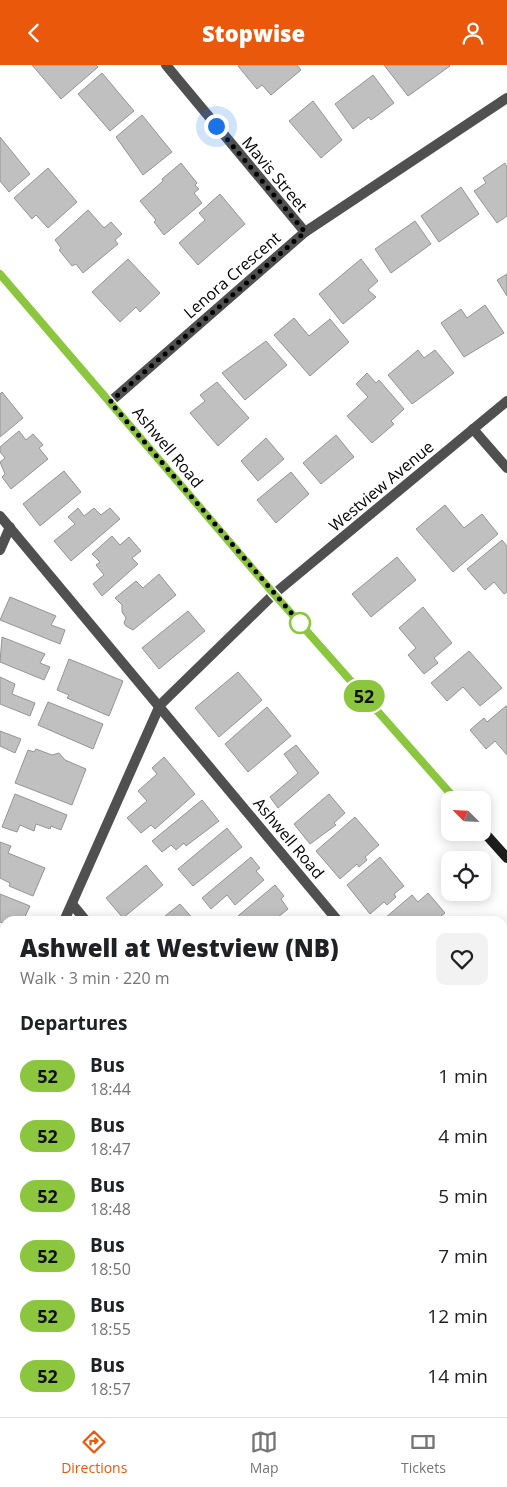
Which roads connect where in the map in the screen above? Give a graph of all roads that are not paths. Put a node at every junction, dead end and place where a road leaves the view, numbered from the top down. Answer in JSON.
{"nodes":[{"id":1,"x":166,"y":65,"type":"edge"},
{"id":2,"x":507,"y":98,"type":"edge"},
{"id":3,"x":305,"y":232,"type":"junction"},
{"id":4,"x":0,"y":274,"type":"edge"},
{"id":5,"x":507,"y":401,"type":"edge"},
{"id":6,"x":110,"y":402,"type":"junction"},
{"id":7,"x":473,"y":429,"type":"junction"},
{"id":8,"x":507,"y":468,"type":"edge"},
{"id":9,"x":0,"y":516,"type":"edge"},
{"id":10,"x":10,"y":527,"type":"junction"},
{"id":11,"x":0,"y":550,"type":"edge"},
{"id":12,"x":274,"y":594,"type":"junction"},
{"id":13,"x":160,"y":705,"type":"junction"},
{"id":14,"x":448,"y":791,"type":"edge"},
{"id":15,"x":491,"y":840,"type":"edge"},
{"id":16,"x":507,"y":858,"type":"edge"},
{"id":17,"x":72,"y":904,"type":"junction"},
{"id":18,"x":66,"y":916,"type":"edge"},
{"id":19,"x":82,"y":916,"type":"edge"},
{"id":20,"x":334,"y":916,"type":"edge"}],
"edges":[{"from":1,"to":3,"type":"street","name":"Mavis Street"},
{"from":2,"to":3,"type":"street","name":"Lenora Crescent"},
{"from":3,"to":6,"type":"street","name":"Lenora Crescent"},
{"from":4,"to":6,"type":"street","name":"Ashwell Road"},
{"from":5,"to":7,"type":"street","name":"Westview Avenue"},
{"from":6,"to":12,"type":"street","name":"Ashwell Road"},
{"from":7,"to":8,"type":"street"},
{"from":7,"to":12,"type":"street","name":"Westview Avenue"},
{"from":9,"to":10,"type":"street","name":"Ashwell Road"},
{"from":10,"to":11,"type":"street"},
{"from":10,"to":13,"type":"street","name":"Ashwell Road"},
{"from":12,"to":13,"type":"street"},
{"from":12,"to":14,"type":"street","name":"Ashwell Road"},
{"from":13,"to":17,"type":"street"},
{"from":13,"to":20,"type":"street","name":"Ashwell Road"},
{"from":15,"to":16,"type":"street"},
{"from":17,"to":18,"type":"street"},
{"from":17,"to":19,"type":"street"}]}
